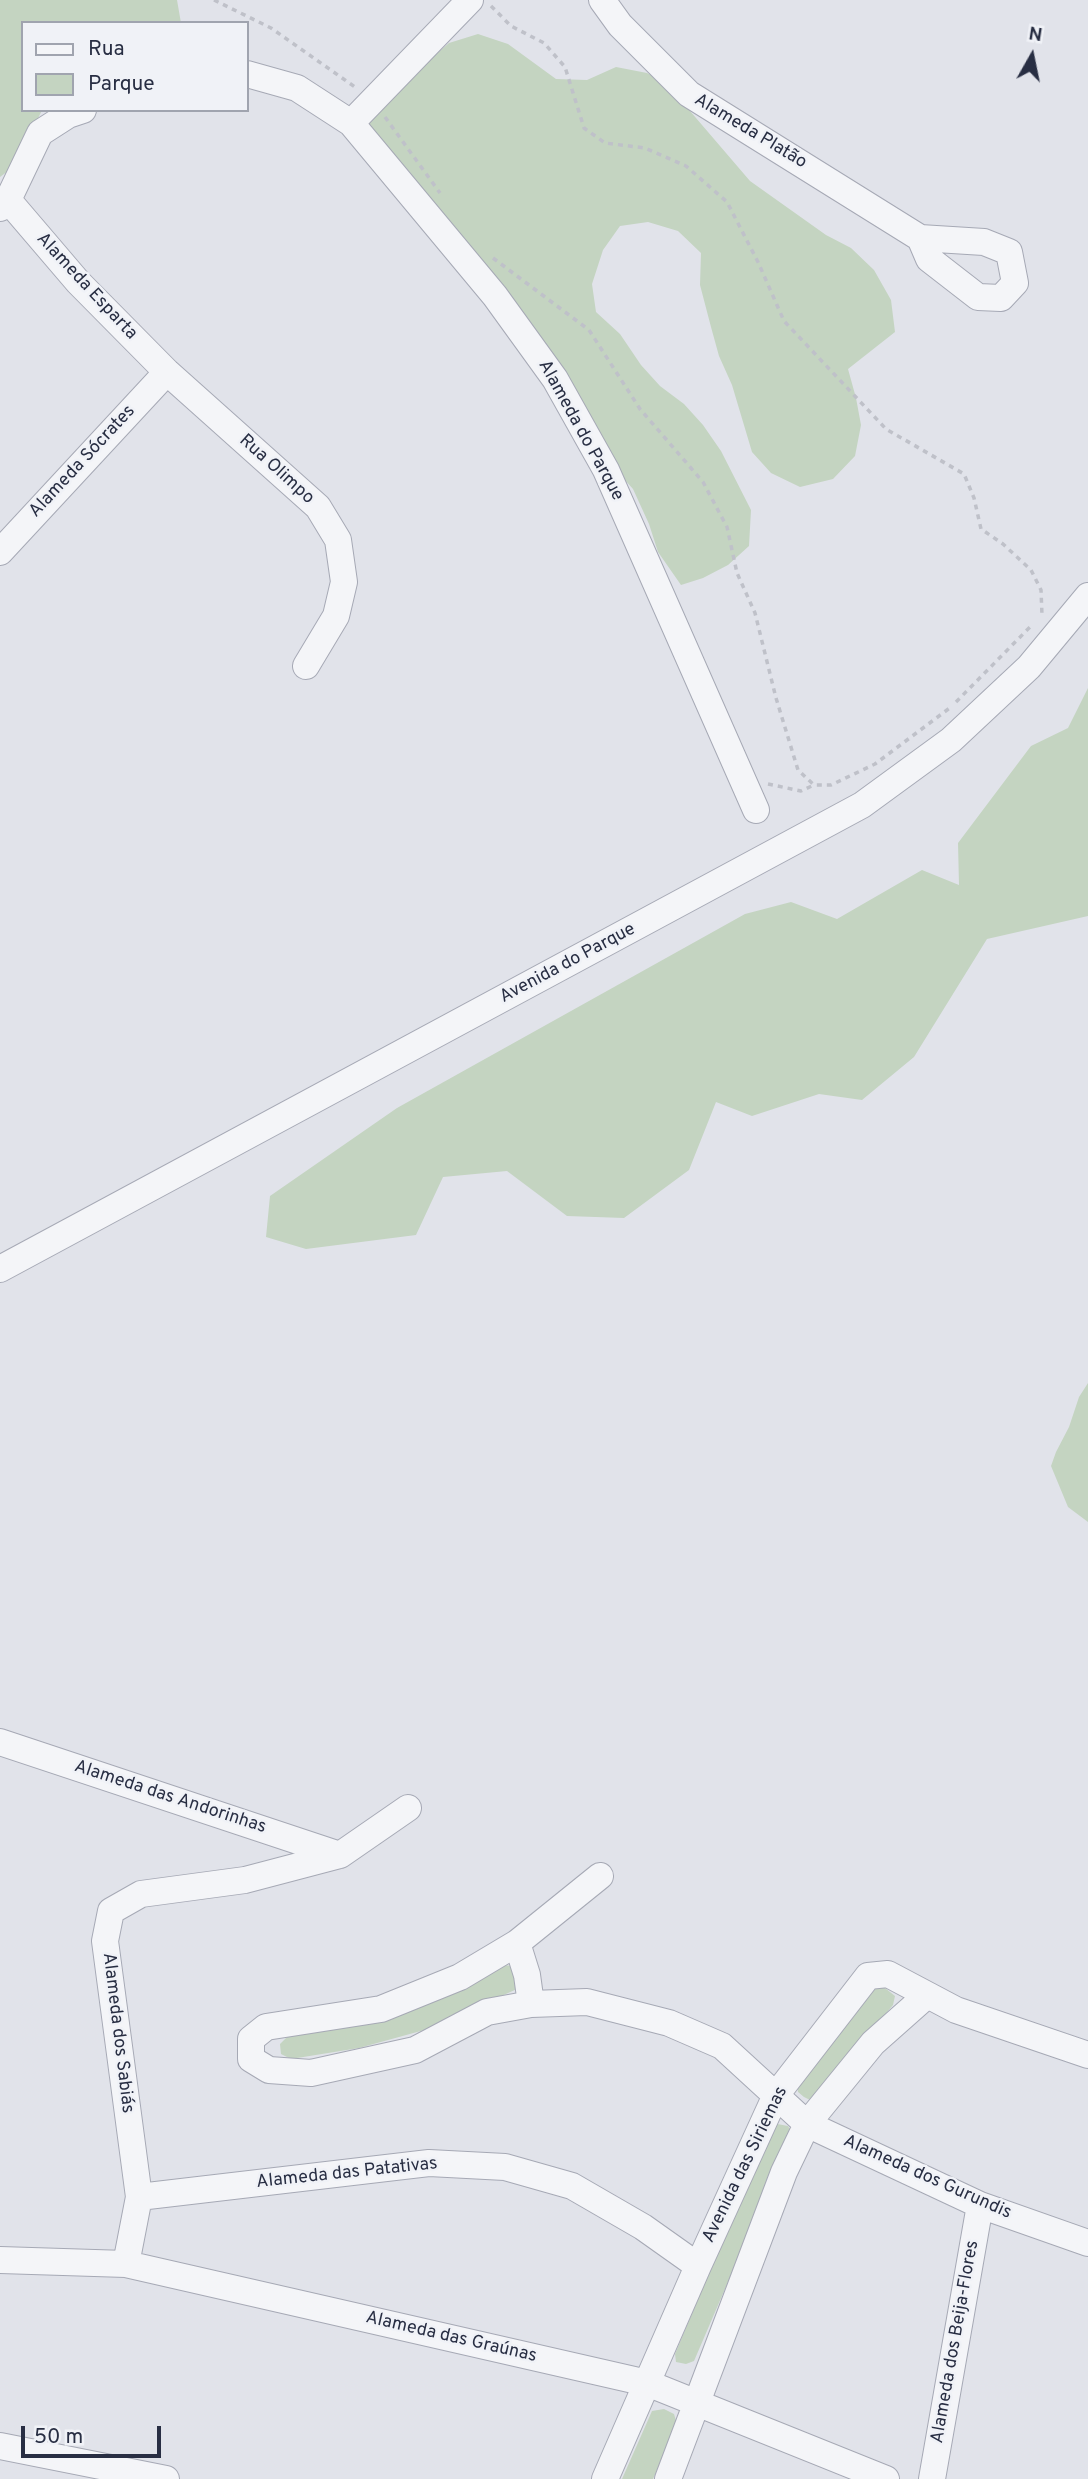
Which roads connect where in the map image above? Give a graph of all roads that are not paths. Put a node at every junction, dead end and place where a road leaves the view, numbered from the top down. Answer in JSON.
{"nodes":[{"id":1,"x":470,"y":0,"type":"edge"},
{"id":2,"x":603,"y":0,"type":"edge"},
{"id":3,"x":248,"y":74,"type":"edge"},
{"id":4,"x":77,"y":112,"type":"edge"},
{"id":5,"x":351,"y":123,"type":"junction"},
{"id":6,"x":4,"y":204,"type":"edge"},
{"id":7,"x":920,"y":238,"type":"dead end"},
{"id":8,"x":167,"y":372,"type":"junction"},
{"id":9,"x":0,"y":552,"type":"edge"},
{"id":10,"x":1088,"y":596,"type":"edge"},
{"id":11,"x":306,"y":666,"type":"dead end"},
{"id":12,"x":756,"y":810,"type":"dead end"},
{"id":13,"x":0,"y":1269,"type":"edge"},
{"id":14,"x":0,"y":1742,"type":"edge"},
{"id":15,"x":408,"y":1808,"type":"dead end"},
{"id":16,"x":340,"y":1855,"type":"junction"},
{"id":17,"x":600,"y":1876,"type":"dead end"},
{"id":18,"x":517,"y":1943,"type":"junction"},
{"id":19,"x":926,"y":1996,"type":"junction"},
{"id":20,"x":531,"y":2004,"type":"junction"},
{"id":21,"x":1088,"y":2055,"type":"edge"},
{"id":22,"x":776,"y":2095,"type":"junction"},
{"id":23,"x":807,"y":2124,"type":"junction"},
{"id":24,"x":139,"y":2197,"type":"junction"},
{"id":25,"x":980,"y":2205,"type":"junction"},
{"id":26,"x":1088,"y":2243,"type":"edge"},
{"id":27,"x":0,"y":2260,"type":"edge"},
{"id":28,"x":126,"y":2264,"type":"junction"},
{"id":29,"x":698,"y":2266,"type":"junction"},
{"id":30,"x":646,"y":2383,"type":"junction"},
{"id":31,"x":697,"y":2404,"type":"junction"},
{"id":32,"x":0,"y":2446,"type":"edge"},
{"id":33,"x":166,"y":2479,"type":"edge"},
{"id":34,"x":605,"y":2479,"type":"edge"},
{"id":35,"x":668,"y":2479,"type":"edge"},
{"id":36,"x":886,"y":2479,"type":"edge"},
{"id":37,"x":932,"y":2479,"type":"edge"}],
"edges":[{"from":1,"to":5,"type":"street"},
{"from":2,"to":7,"type":"street","name":"Alameda Platão"},
{"from":3,"to":5,"type":"street","name":"Alameda do Parque"},
{"from":4,"to":6,"type":"street"},
{"from":5,"to":12,"type":"street","name":"Alameda do Parque"},
{"from":6,"to":8,"type":"street","name":"Alameda Esparta"},
{"from":8,"to":9,"type":"street","name":"Alameda Sócrates"},
{"from":8,"to":11,"type":"street","name":"Rua Olimpo"},
{"from":10,"to":13,"type":"street","name":"Avenida do Parque"},
{"from":14,"to":16,"type":"street","name":"Alameda das Andorinhas"},
{"from":15,"to":16,"type":"street","name":"Alameda dos Sabiás"},
{"from":16,"to":24,"type":"street","name":"Alameda dos Sabiás"},
{"from":17,"to":18,"type":"street"},
{"from":18,"to":20,"type":"street"},
{"from":18,"to":20,"type":"street","name":"Alameda dos Gurundis"},
{"from":19,"to":21,"type":"street"},
{"from":19,"to":22,"type":"street","name":"Avenida das Siriemas"},
{"from":19,"to":23,"type":"street","name":"Avenida das Siriemas"},
{"from":20,"to":22,"type":"street","name":"Alameda dos Gurundis"},
{"from":22,"to":23,"type":"street","name":"Alameda dos Gurundis"},
{"from":22,"to":29,"type":"street","name":"Avenida das Siriemas"},
{"from":23,"to":25,"type":"street","name":"Alameda dos Gurundis"},
{"from":23,"to":31,"type":"street","name":"Avenida das Siriemas"},
{"from":24,"to":28,"type":"street","name":"Alameda dos Sabiás"},
{"from":24,"to":29,"type":"street","name":"Alameda das Patativas"},
{"from":25,"to":26,"type":"street","name":"Alameda dos Gurundis"},
{"from":25,"to":37,"type":"street","name":"Alameda dos Beija-Flores"},
{"from":27,"to":28,"type":"street","name":"Alameda das Graúnas"},
{"from":28,"to":30,"type":"street","name":"Alameda das Graúnas"},
{"from":29,"to":30,"type":"street","name":"Avenida das Siriemas"},
{"from":30,"to":31,"type":"street","name":"Alameda das Graúnas"},
{"from":30,"to":34,"type":"street","name":"Avenida das Siriemas"},
{"from":31,"to":35,"type":"street","name":"Avenida das Siriemas"},
{"from":31,"to":36,"type":"street","name":"Alameda das Graúnas"},
{"from":32,"to":33,"type":"street"}]}
